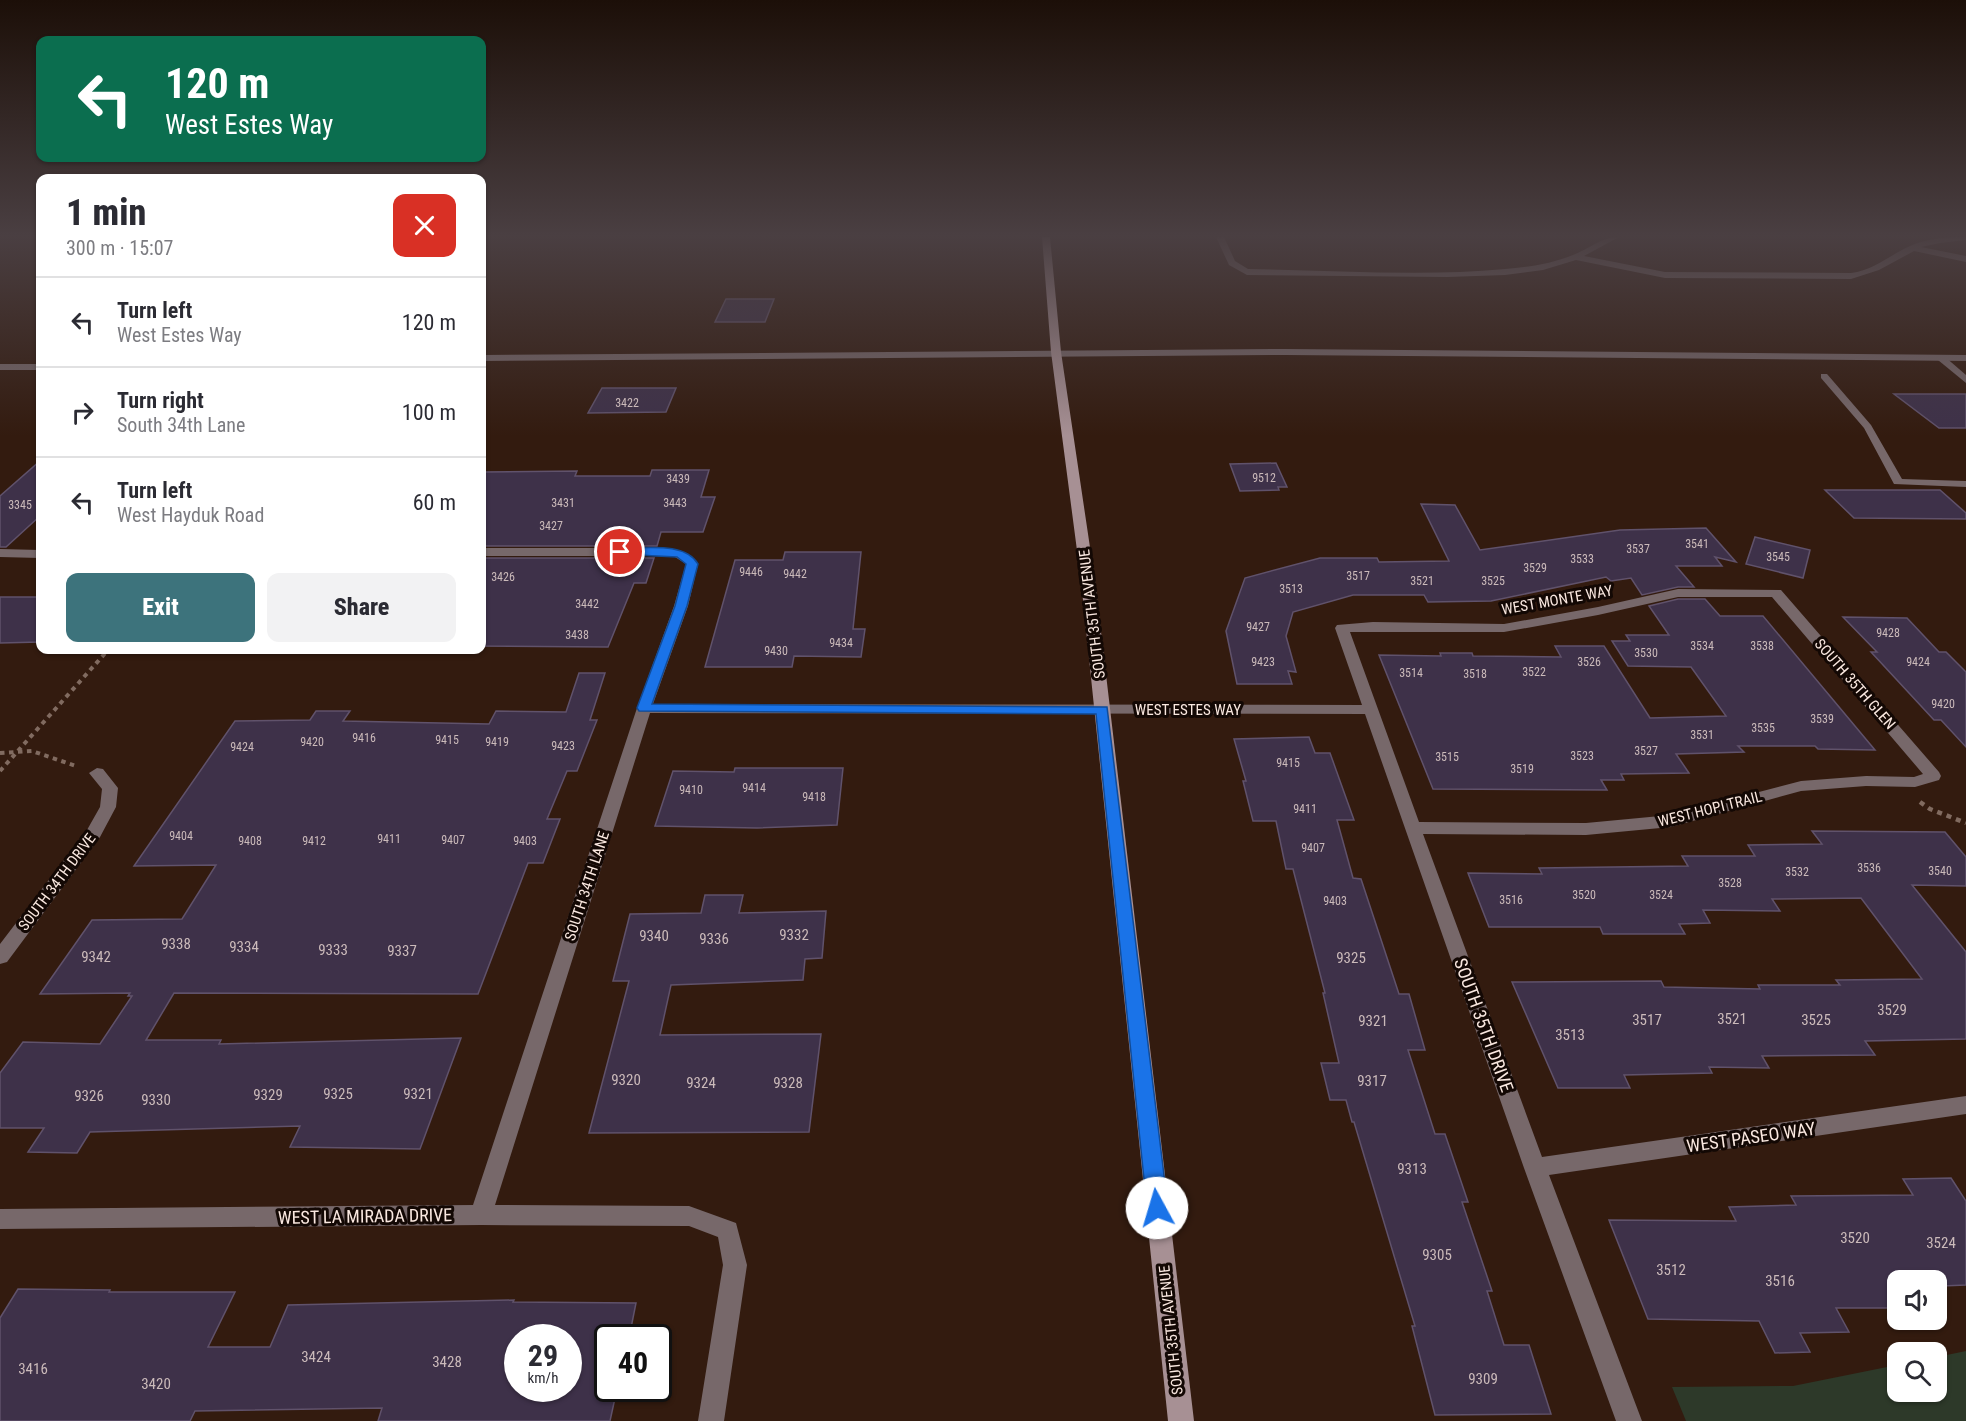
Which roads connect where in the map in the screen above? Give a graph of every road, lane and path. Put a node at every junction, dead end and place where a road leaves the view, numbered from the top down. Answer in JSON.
{"nodes":[{"id":1,"x":1052,"y":303,"type":"edge"},
{"id":2,"x":1056,"y":352,"type":"junction"},
{"id":3,"x":486,"y":358,"type":"edge"},
{"id":4,"x":1941,"y":358,"type":"junction"},
{"id":5,"x":1966,"y":358,"type":"edge"},
{"id":6,"x":36,"y":366,"type":"edge"},
{"id":7,"x":0,"y":367,"type":"edge"},
{"id":8,"x":1824,"y":376,"type":"dead end"},
{"id":9,"x":1966,"y":380,"type":"edge"},
{"id":10,"x":1966,"y":484,"type":"edge"},
{"id":11,"x":486,"y":552,"type":"edge"},
{"id":12,"x":0,"y":553,"type":"edge"},
{"id":13,"x":36,"y":554,"type":"edge"},
{"id":14,"x":1776,"y":593,"type":"joint"},
{"id":15,"x":1342,"y":628,"type":"joint"},
{"id":16,"x":104,"y":654,"type":"edge"},
{"id":17,"x":644,"y":708,"type":"junction"},
{"id":18,"x":1102,"y":710,"type":"junction"},
{"id":19,"x":1371,"y":711,"type":"junction"},
{"id":20,"x":17,"y":751,"type":"junction"},
{"id":21,"x":0,"y":753,"type":"edge"},
{"id":22,"x":0,"y":771,"type":"edge"},
{"id":23,"x":97,"y":773,"type":"joint"},
{"id":24,"x":1933,"y":776,"type":"joint"},
{"id":25,"x":1890,"y":782,"type":"junction"},
{"id":26,"x":1966,"y":823,"type":"edge"},
{"id":27,"x":1413,"y":828,"type":"junction"},
{"id":28,"x":0,"y":957,"type":"edge"},
{"id":29,"x":1966,"y":1105,"type":"edge"},
{"id":30,"x":1535,"y":1168,"type":"junction"},
{"id":31,"x":481,"y":1215,"type":"junction"},
{"id":32,"x":0,"y":1219,"type":"edge"},
{"id":33,"x":711,"y":1421,"type":"edge"},
{"id":34,"x":1181,"y":1421,"type":"edge"},
{"id":35,"x":1629,"y":1421,"type":"edge"}],
"edges":[{"from":1,"to":2,"type":"street","name":"SOUTH 35TH AVENUE"},
{"from":2,"to":3,"type":"street"},
{"from":2,"to":4,"type":"street"},
{"from":2,"to":18,"type":"street","name":"SOUTH 35TH AVENUE"},
{"from":4,"to":5,"type":"street"},
{"from":4,"to":9,"type":"lane"},
{"from":6,"to":7,"type":"street"},
{"from":8,"to":10,"type":"lane"},
{"from":11,"to":17,"type":"street","name":"SOUTH 34TH LANE"},
{"from":12,"to":13,"type":"street"},
{"from":14,"to":15,"type":"street","name":"WEST MONTE WAY"},
{"from":14,"to":24,"type":"street","name":"SOUTH 35TH GLEN"},
{"from":15,"to":19,"type":"street","name":"SOUTH 35TH DRIVE"},
{"from":16,"to":20,"type":"path"},
{"from":17,"to":18,"type":"street","name":"WEST ESTES WAY"},
{"from":17,"to":31,"type":"street","name":"SOUTH 34TH LANE"},
{"from":18,"to":19,"type":"street","name":"WEST ESTES WAY"},
{"from":18,"to":34,"type":"street","name":"SOUTH 35TH AVENUE"},
{"from":19,"to":27,"type":"street","name":"SOUTH 35TH DRIVE"},
{"from":20,"to":21,"type":"path"},
{"from":20,"to":22,"type":"path"},
{"from":20,"to":23,"type":"path"},
{"from":23,"to":28,"type":"street","name":"SOUTH 34TH DRIVE"},
{"from":24,"to":25,"type":"street","name":"WEST HOPI TRAIL"},
{"from":25,"to":26,"type":"path"},
{"from":25,"to":27,"type":"street","name":"WEST HOPI TRAIL"},
{"from":27,"to":30,"type":"street","name":"SOUTH 35TH DRIVE"},
{"from":29,"to":30,"type":"street","name":"WEST PASEO WAY"},
{"from":30,"to":35,"type":"street","name":"SOUTH 35TH DRIVE"},
{"from":31,"to":32,"type":"street","name":"WEST LA MIRADA DRIVE"},
{"from":31,"to":33,"type":"street","name":"WEST LA MIRADA DRIVE"}]}
